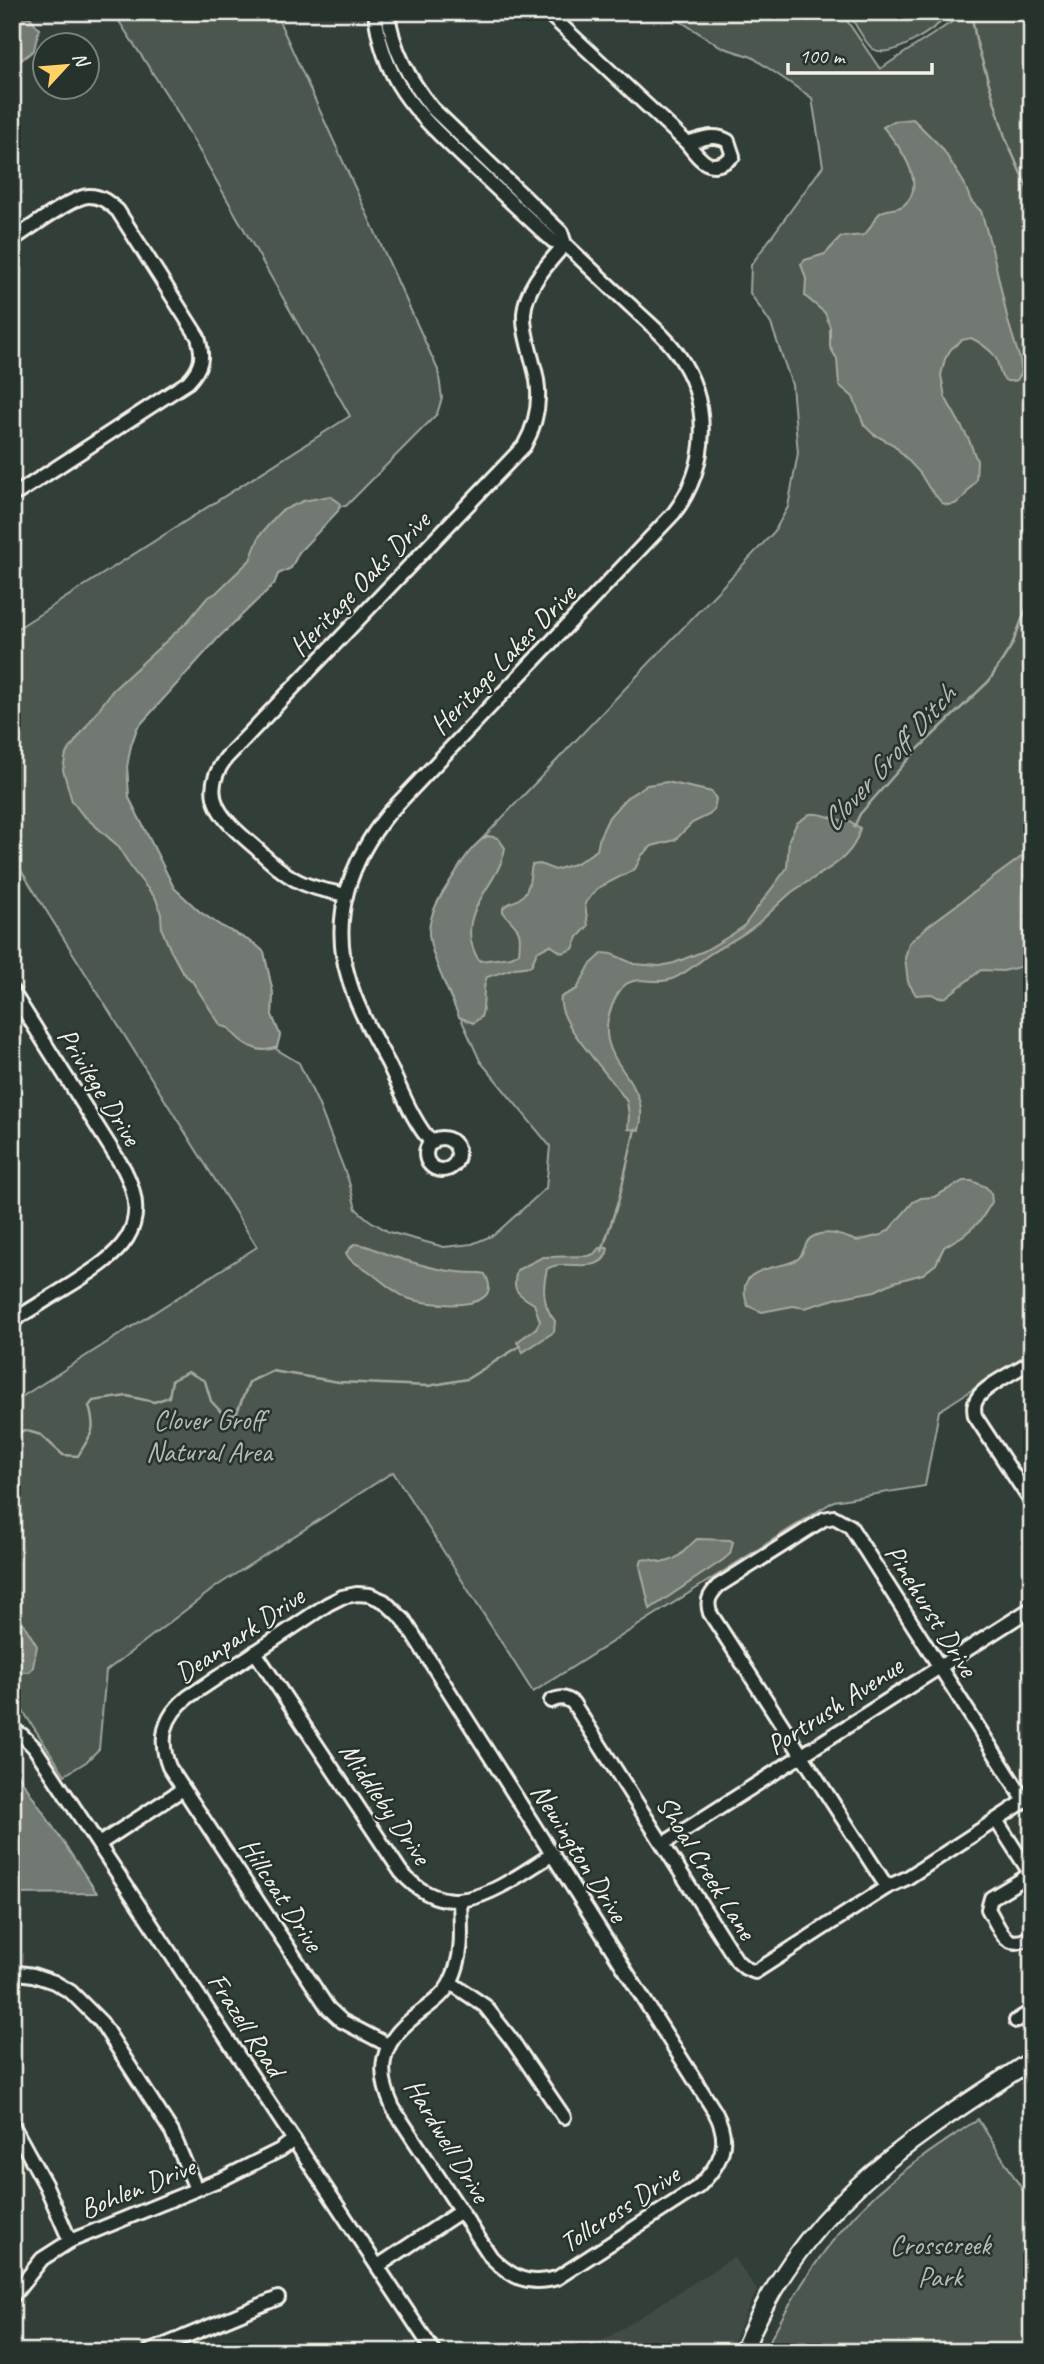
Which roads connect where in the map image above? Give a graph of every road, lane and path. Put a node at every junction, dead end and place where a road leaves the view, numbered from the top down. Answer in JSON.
{"nodes":[{"id":1,"x":375,"y":12,"type":"edge"},
{"id":2,"x":388,"y":12,"type":"edge"},
{"id":3,"x":547,"y":12,"type":"edge"},
{"id":4,"x":687,"y":143,"type":"dead end"},
{"id":5,"x":12,"y":240,"type":"edge"},
{"id":6,"x":565,"y":244,"type":"junction"},
{"id":7,"x":12,"y":494,"type":"edge"},
{"id":8,"x":346,"y":895,"type":"junction"},
{"id":9,"x":12,"y":991,"type":"edge"},
{"id":10,"x":432,"y":1143,"type":"dead end"},
{"id":11,"x":12,"y":1321,"type":"edge"},
{"id":12,"x":1032,"y":1361,"type":"edge"},
{"id":13,"x":1032,"y":1503,"type":"edge"},
{"id":14,"x":370,"y":1595,"type":"joint"},
{"id":15,"x":1032,"y":1608,"type":"edge"},
{"id":16,"x":255,"y":1652,"type":"junction"},
{"id":17,"x":939,"y":1667,"type":"junction"},
{"id":18,"x":551,"y":1701,"type":"dead end"},
{"id":19,"x":12,"y":1730,"type":"edge"},
{"id":20,"x":163,"y":1745,"type":"joint"},
{"id":21,"x":802,"y":1755,"type":"junction"},
{"id":22,"x":183,"y":1789,"type":"junction"},
{"id":23,"x":1028,"y":1799,"type":"edge"},
{"id":24,"x":996,"y":1819,"type":"junction"},
{"id":25,"x":99,"y":1844,"type":"junction"},
{"id":26,"x":663,"y":1844,"type":"junction"},
{"id":27,"x":553,"y":1854,"type":"junction"},
{"id":28,"x":1031,"y":1875,"type":"edge"},
{"id":29,"x":887,"y":1887,"type":"junction"},
{"id":30,"x":460,"y":1902,"type":"junction"},
{"id":31,"x":1032,"y":1936,"type":"edge"},
{"id":32,"x":12,"y":1972,"type":"edge"},
{"id":33,"x":451,"y":1983,"type":"junction"},
{"id":34,"x":1032,"y":2011,"type":"edge"},
{"id":35,"x":1016,"y":2021,"type":"dead end"},
{"id":36,"x":388,"y":2045,"type":"junction"},
{"id":37,"x":1032,"y":2060,"type":"edge"},
{"id":38,"x":564,"y":2117,"type":"dead end"},
{"id":39,"x":12,"y":2124,"type":"edge"},
{"id":40,"x":295,"y":2140,"type":"junction"},
{"id":41,"x":722,"y":2151,"type":"joint"},
{"id":42,"x":196,"y":2189,"type":"junction"},
{"id":43,"x":461,"y":2211,"type":"junction"},
{"id":44,"x":70,"y":2241,"type":"junction"},
{"id":45,"x":378,"y":2266,"type":"junction"},
{"id":46,"x":526,"y":2280,"type":"joint"},
{"id":47,"x":12,"y":2297,"type":"edge"},
{"id":48,"x":278,"y":2298,"type":"dead end"},
{"id":49,"x":148,"y":2352,"type":"edge"},
{"id":50,"x":434,"y":2352,"type":"edge"},
{"id":51,"x":743,"y":2352,"type":"edge"}],
"edges":[{"from":1,"to":6,"type":"street","name":"Heritage Lakes Drive"},
{"from":2,"to":6,"type":"street","name":"Heritage Lakes Drive"},
{"from":3,"to":4,"type":"street"},
{"from":5,"to":7,"type":"street"},
{"from":6,"to":8,"type":"street","name":"Heritage Lakes Drive"},
{"from":6,"to":8,"type":"street","name":"Heritage Oaks Drive"},
{"from":8,"to":10,"type":"street","name":"Heritage Lakes Drive"},
{"from":9,"to":11,"type":"street","name":"Privilege Drive"},
{"from":12,"to":13,"type":"street"},
{"from":14,"to":16,"type":"street","name":"Deanpark Drive"},
{"from":14,"to":27,"type":"street","name":"Newington Drive"},
{"from":15,"to":17,"type":"street","name":"Portrush Avenue"},
{"from":16,"to":20,"type":"street","name":"Deanpark Drive"},
{"from":16,"to":30,"type":"street","name":"Middleby Drive"},
{"from":17,"to":21,"type":"street","name":"Portrush Avenue"},
{"from":17,"to":21,"type":"street","name":"Pinehurst Drive"},
{"from":17,"to":23,"type":"street","name":"Pinehurst Drive"},
{"from":18,"to":26,"type":"street","name":"Shoal Creek Lane"},
{"from":19,"to":25,"type":"street","name":"Frazell Road"},
{"from":20,"to":22,"type":"street","name":"Hillcoat Drive"},
{"from":21,"to":26,"type":"street","name":"Portrush Avenue"},
{"from":21,"to":29,"type":"street"},
{"from":22,"to":25,"type":"street"},
{"from":22,"to":36,"type":"street","name":"Hillcoat Drive"},
{"from":23,"to":24,"type":"street","name":"Shoal Creek Lane"},
{"from":24,"to":28,"type":"street"},
{"from":24,"to":29,"type":"street","name":"Shoal Creek Lane"},
{"from":25,"to":40,"type":"street","name":"Frazell Road"},
{"from":26,"to":29,"type":"street","name":"Shoal Creek Lane"},
{"from":27,"to":30,"type":"street"},
{"from":27,"to":41,"type":"street","name":"Newington Drive"},
{"from":28,"to":31,"type":"street"},
{"from":30,"to":33,"type":"street"},
{"from":32,"to":42,"type":"street"},
{"from":33,"to":36,"type":"street"},
{"from":33,"to":38,"type":"street"},
{"from":34,"to":35,"type":"street"},
{"from":36,"to":43,"type":"street","name":"Hardwell Drive"},
{"from":37,"to":51,"type":"main road"},
{"from":39,"to":44,"type":"street"},
{"from":40,"to":42,"type":"street","name":"Bohlen Drive"},
{"from":40,"to":45,"type":"street","name":"Frazell Road"},
{"from":41,"to":46,"type":"street","name":"Tollcross Drive"},
{"from":42,"to":44,"type":"street","name":"Bohlen Drive"},
{"from":43,"to":45,"type":"street"},
{"from":43,"to":46,"type":"street","name":"Hardwell Drive"},
{"from":44,"to":47,"type":"street","name":"Bohlen Drive"},
{"from":45,"to":50,"type":"street","name":"Frazell Road"},
{"from":48,"to":49,"type":"street"}]}
